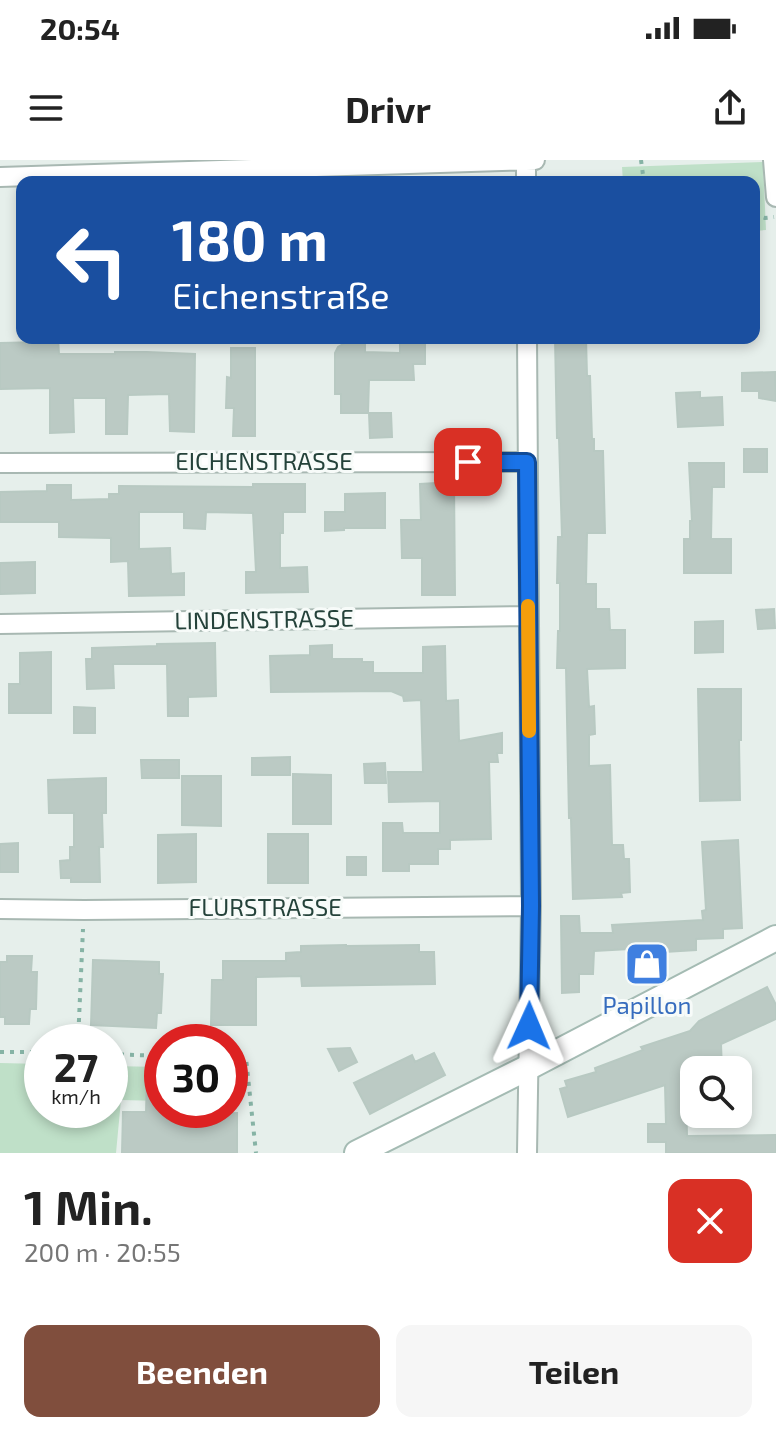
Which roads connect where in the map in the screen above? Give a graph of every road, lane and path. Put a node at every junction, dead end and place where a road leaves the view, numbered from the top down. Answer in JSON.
{"nodes":[{"id":1,"x":526,"y":160,"type":"edge"},
{"id":2,"x":535,"y":160,"type":"edge"},
{"id":3,"x":773,"y":160,"type":"edge"},
{"id":4,"x":31,"y":176,"type":"edge"},
{"id":5,"x":776,"y":197,"type":"edge"},
{"id":6,"x":527,"y":344,"type":"edge"},
{"id":7,"x":527,"y":462,"type":"junction"},
{"id":8,"x":0,"y":463,"type":"edge"},
{"id":9,"x":528,"y":616,"type":"junction"},
{"id":10,"x":0,"y":624,"type":"edge"},
{"id":11,"x":531,"y":906,"type":"junction"},
{"id":12,"x":0,"y":909,"type":"edge"},
{"id":13,"x":84,"y":910,"type":"junction"},
{"id":14,"x":776,"y":938,"type":"edge"},
{"id":15,"x":79,"y":1024,"type":"edge"},
{"id":16,"x":0,"y":1052,"type":"edge"},
{"id":17,"x":24,"y":1052,"type":"edge"},
{"id":18,"x":529,"y":1067,"type":"junction"},
{"id":19,"x":248,"y":1077,"type":"edge"},
{"id":20,"x":256,"y":1153,"type":"edge"},
{"id":21,"x":357,"y":1153,"type":"edge"},
{"id":22,"x":527,"y":1153,"type":"edge"}],
"edges":[{"from":1,"to":2,"type":"street"},
{"from":1,"to":4,"type":"street"},
{"from":3,"to":5,"type":"street"},
{"from":6,"to":7,"type":"street"},
{"from":7,"to":8,"type":"street","name":"EICHENSTRASSE"},
{"from":7,"to":9,"type":"street"},
{"from":9,"to":10,"type":"street","name":"LINDENSTRASSE"},
{"from":9,"to":11,"type":"street"},
{"from":11,"to":13,"type":"street","name":"FLURSTRASSE"},
{"from":11,"to":18,"type":"street"},
{"from":12,"to":13,"type":"street","name":"FLURSTRASSE"},
{"from":13,"to":15,"type":"path"},
{"from":14,"to":18,"type":"street"},
{"from":16,"to":17,"type":"path"},
{"from":18,"to":21,"type":"street"},
{"from":18,"to":22,"type":"street"},
{"from":19,"to":20,"type":"path"}]}
